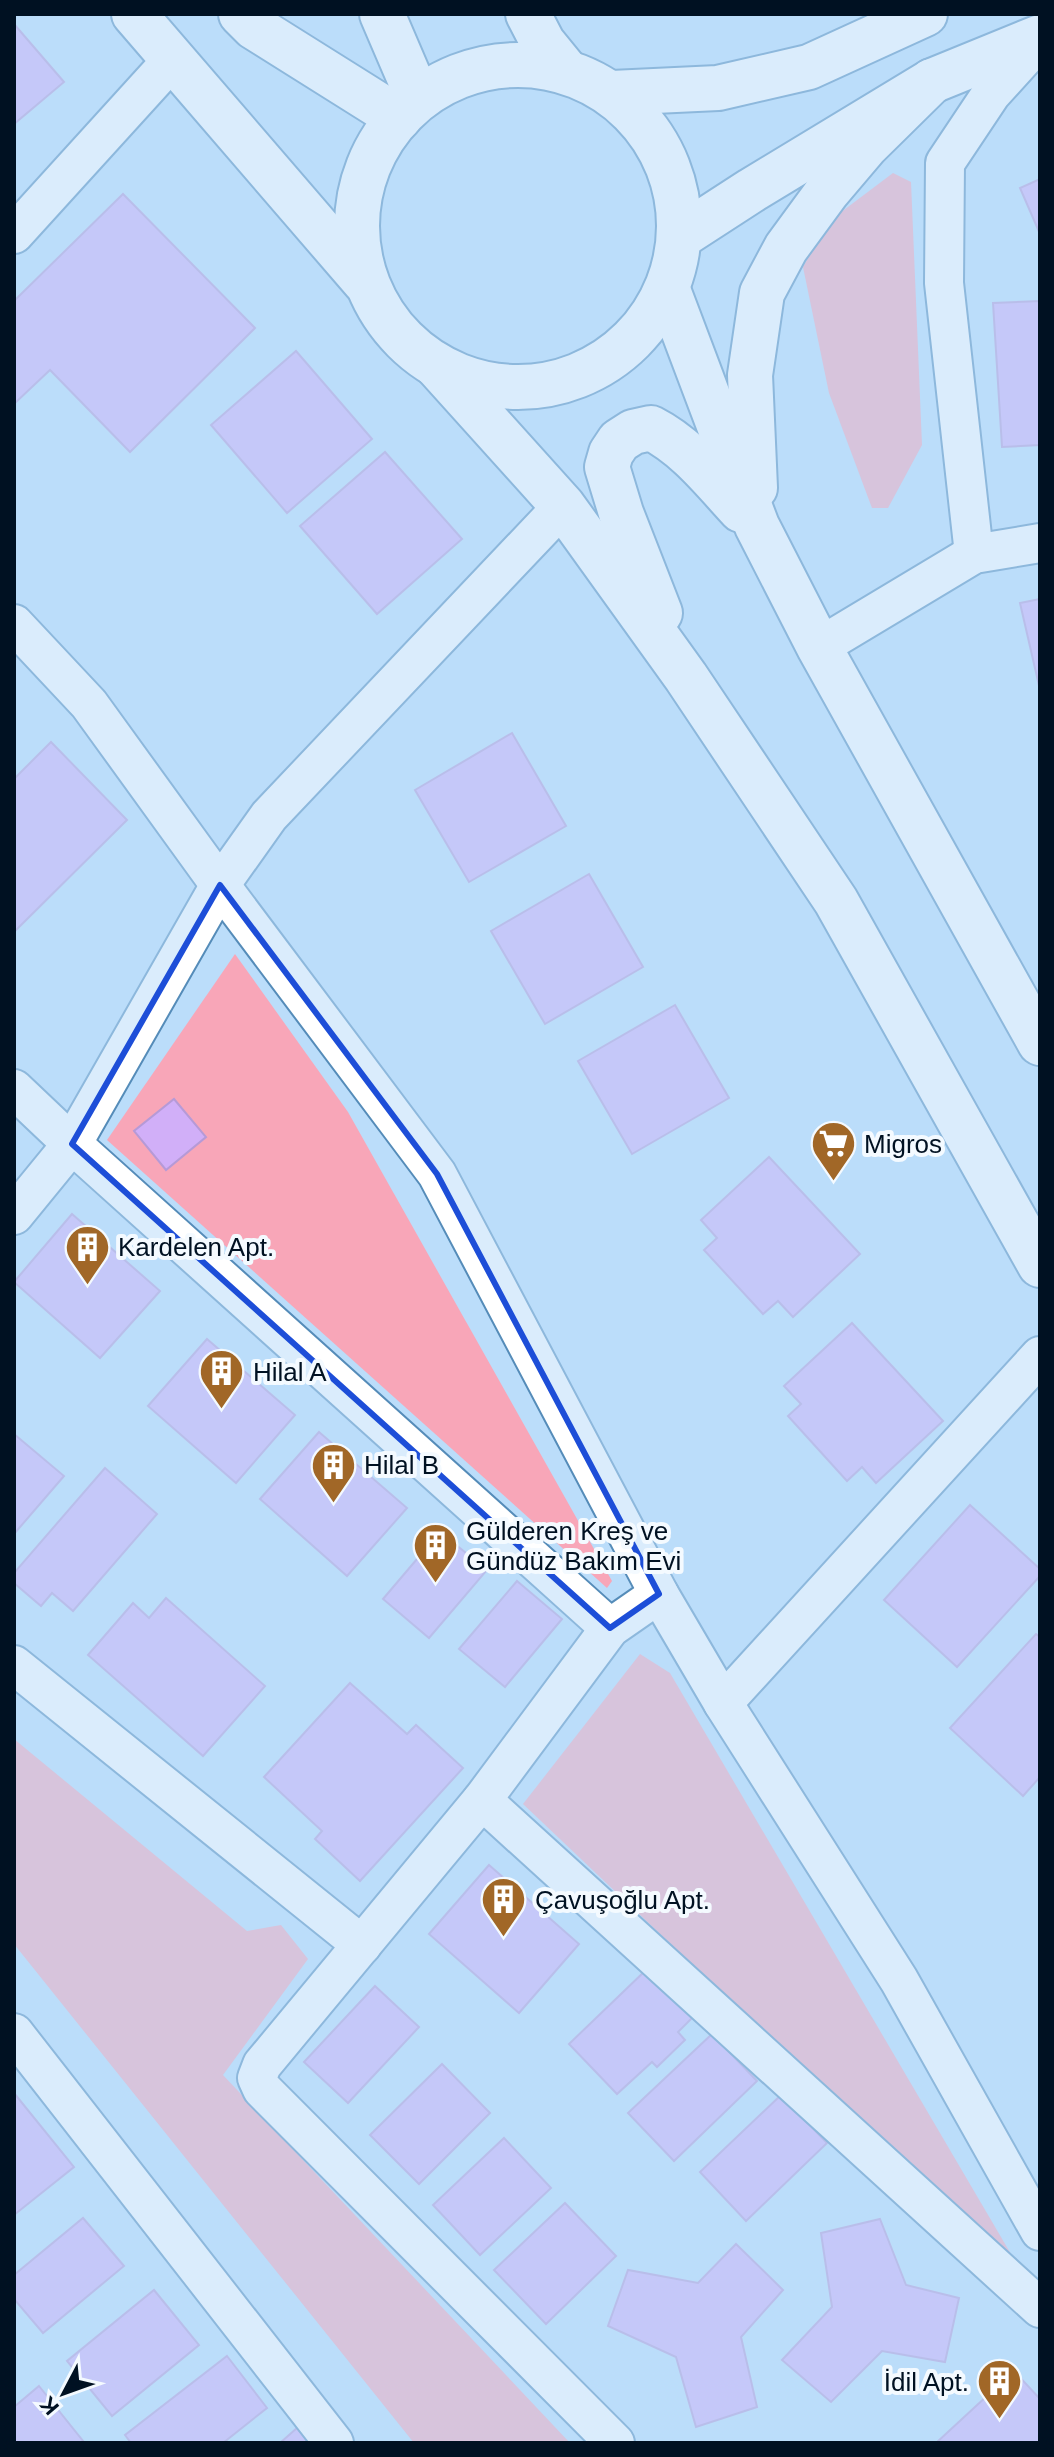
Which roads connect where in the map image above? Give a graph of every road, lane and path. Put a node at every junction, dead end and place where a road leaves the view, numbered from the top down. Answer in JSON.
{"nodes":[{"id":1,"x":134,"y":14,"type":"edge"},
{"id":2,"x":241,"y":14,"type":"edge"},
{"id":3,"x":382,"y":14,"type":"edge"},
{"id":4,"x":528,"y":14,"type":"edge"},
{"id":5,"x":925,"y":14,"type":"edge"},
{"id":6,"x":1040,"y":38,"type":"edge"},
{"id":7,"x":555,"y":47,"type":"edge"},
{"id":8,"x":174,"y":58,"type":"junction"},
{"id":9,"x":932,"y":81,"type":"junction"},
{"id":10,"x":612,"y":93,"type":"junction"},
{"id":11,"x":408,"y":108,"type":"junction"},
{"id":12,"x":14,"y":234,"type":"edge"},
{"id":13,"x":681,"y":236,"type":"junction"},
{"id":14,"x":367,"y":285,"type":"junction"},
{"id":15,"x":668,"y":290,"type":"junction"},
{"id":16,"x":436,"y":365,"type":"junction"},
{"id":17,"x":563,"y":506,"type":"junction"},
{"id":18,"x":757,"y":526,"type":"junction"},
{"id":19,"x":1040,"y":543,"type":"edge"},
{"id":20,"x":974,"y":554,"type":"junction"},
{"id":21,"x":14,"y":624,"type":"edge"},
{"id":22,"x":819,"y":647,"type":"junction"},
{"id":23,"x":686,"y":677,"type":"junction"},
{"id":24,"x":220,"y":885,"type":"junction"},
{"id":25,"x":1040,"y":1043,"type":"edge"},
{"id":26,"x":14,"y":1089,"type":"edge"},
{"id":27,"x":72,"y":1144,"type":"junction"},
{"id":28,"x":14,"y":1215,"type":"edge"},
{"id":29,"x":1040,"y":1265,"type":"edge"},
{"id":30,"x":1040,"y":1356,"type":"edge"},
{"id":31,"x":659,"y":1594,"type":"junction"},
{"id":32,"x":610,"y":1628,"type":"junction"},
{"id":33,"x":14,"y":1665,"type":"edge"},
{"id":34,"x":723,"y":1703,"type":"junction"},
{"id":35,"x":482,"y":1800,"type":"junction"},
{"id":36,"x":362,"y":1945,"type":"junction"},
{"id":37,"x":14,"y":2033,"type":"edge"},
{"id":38,"x":1040,"y":2231,"type":"edge"},
{"id":39,"x":1040,"y":2308,"type":"edge"},
{"id":40,"x":334,"y":2443,"type":"edge"},
{"id":41,"x":615,"y":2443,"type":"edge"}],
"edges":[{"from":1,"to":8,"type":"main road"},
{"from":2,"to":11,"type":"main road"},
{"from":3,"to":11,"type":"main road"},
{"from":4,"to":7,"type":"main road"},
{"from":5,"to":10,"type":"main road"},
{"from":6,"to":9,"type":"main road"},
{"from":6,"to":20,"type":"street"},
{"from":7,"to":10,"type":"main road"},
{"from":7,"to":11,"type":"main road"},
{"from":8,"to":12,"type":"street"},
{"from":8,"to":14,"type":"main road"},
{"from":9,"to":13,"type":"main road"},
{"from":9,"to":18,"type":"main road"},
{"from":10,"to":13,"type":"main road"},
{"from":11,"to":14,"type":"main road"},
{"from":13,"to":15,"type":"main road"},
{"from":14,"to":16,"type":"main road"},
{"from":15,"to":16,"type":"main road"},
{"from":15,"to":18,"type":"main road"},
{"from":16,"to":17,"type":"main road"},
{"from":17,"to":23,"type":"main road"},
{"from":17,"to":24,"type":"street"},
{"from":18,"to":22,"type":"main road"},
{"from":18,"to":23,"type":"main road"},
{"from":19,"to":20,"type":"street"},
{"from":20,"to":22,"type":"street"},
{"from":21,"to":24,"type":"street"},
{"from":22,"to":25,"type":"main road"},
{"from":23,"to":29,"type":"main road"},
{"from":24,"to":27,"type":"street"},
{"from":24,"to":31,"type":"street"},
{"from":26,"to":27,"type":"street"},
{"from":27,"to":28,"type":"street"},
{"from":27,"to":32,"type":"street"},
{"from":30,"to":34,"type":"street"},
{"from":31,"to":32,"type":"street"},
{"from":31,"to":34,"type":"street"},
{"from":32,"to":35,"type":"street"},
{"from":33,"to":36,"type":"street"},
{"from":34,"to":38,"type":"street"},
{"from":35,"to":36,"type":"street"},
{"from":35,"to":39,"type":"street"},
{"from":36,"to":41,"type":"street"},
{"from":37,"to":40,"type":"street"}]}
